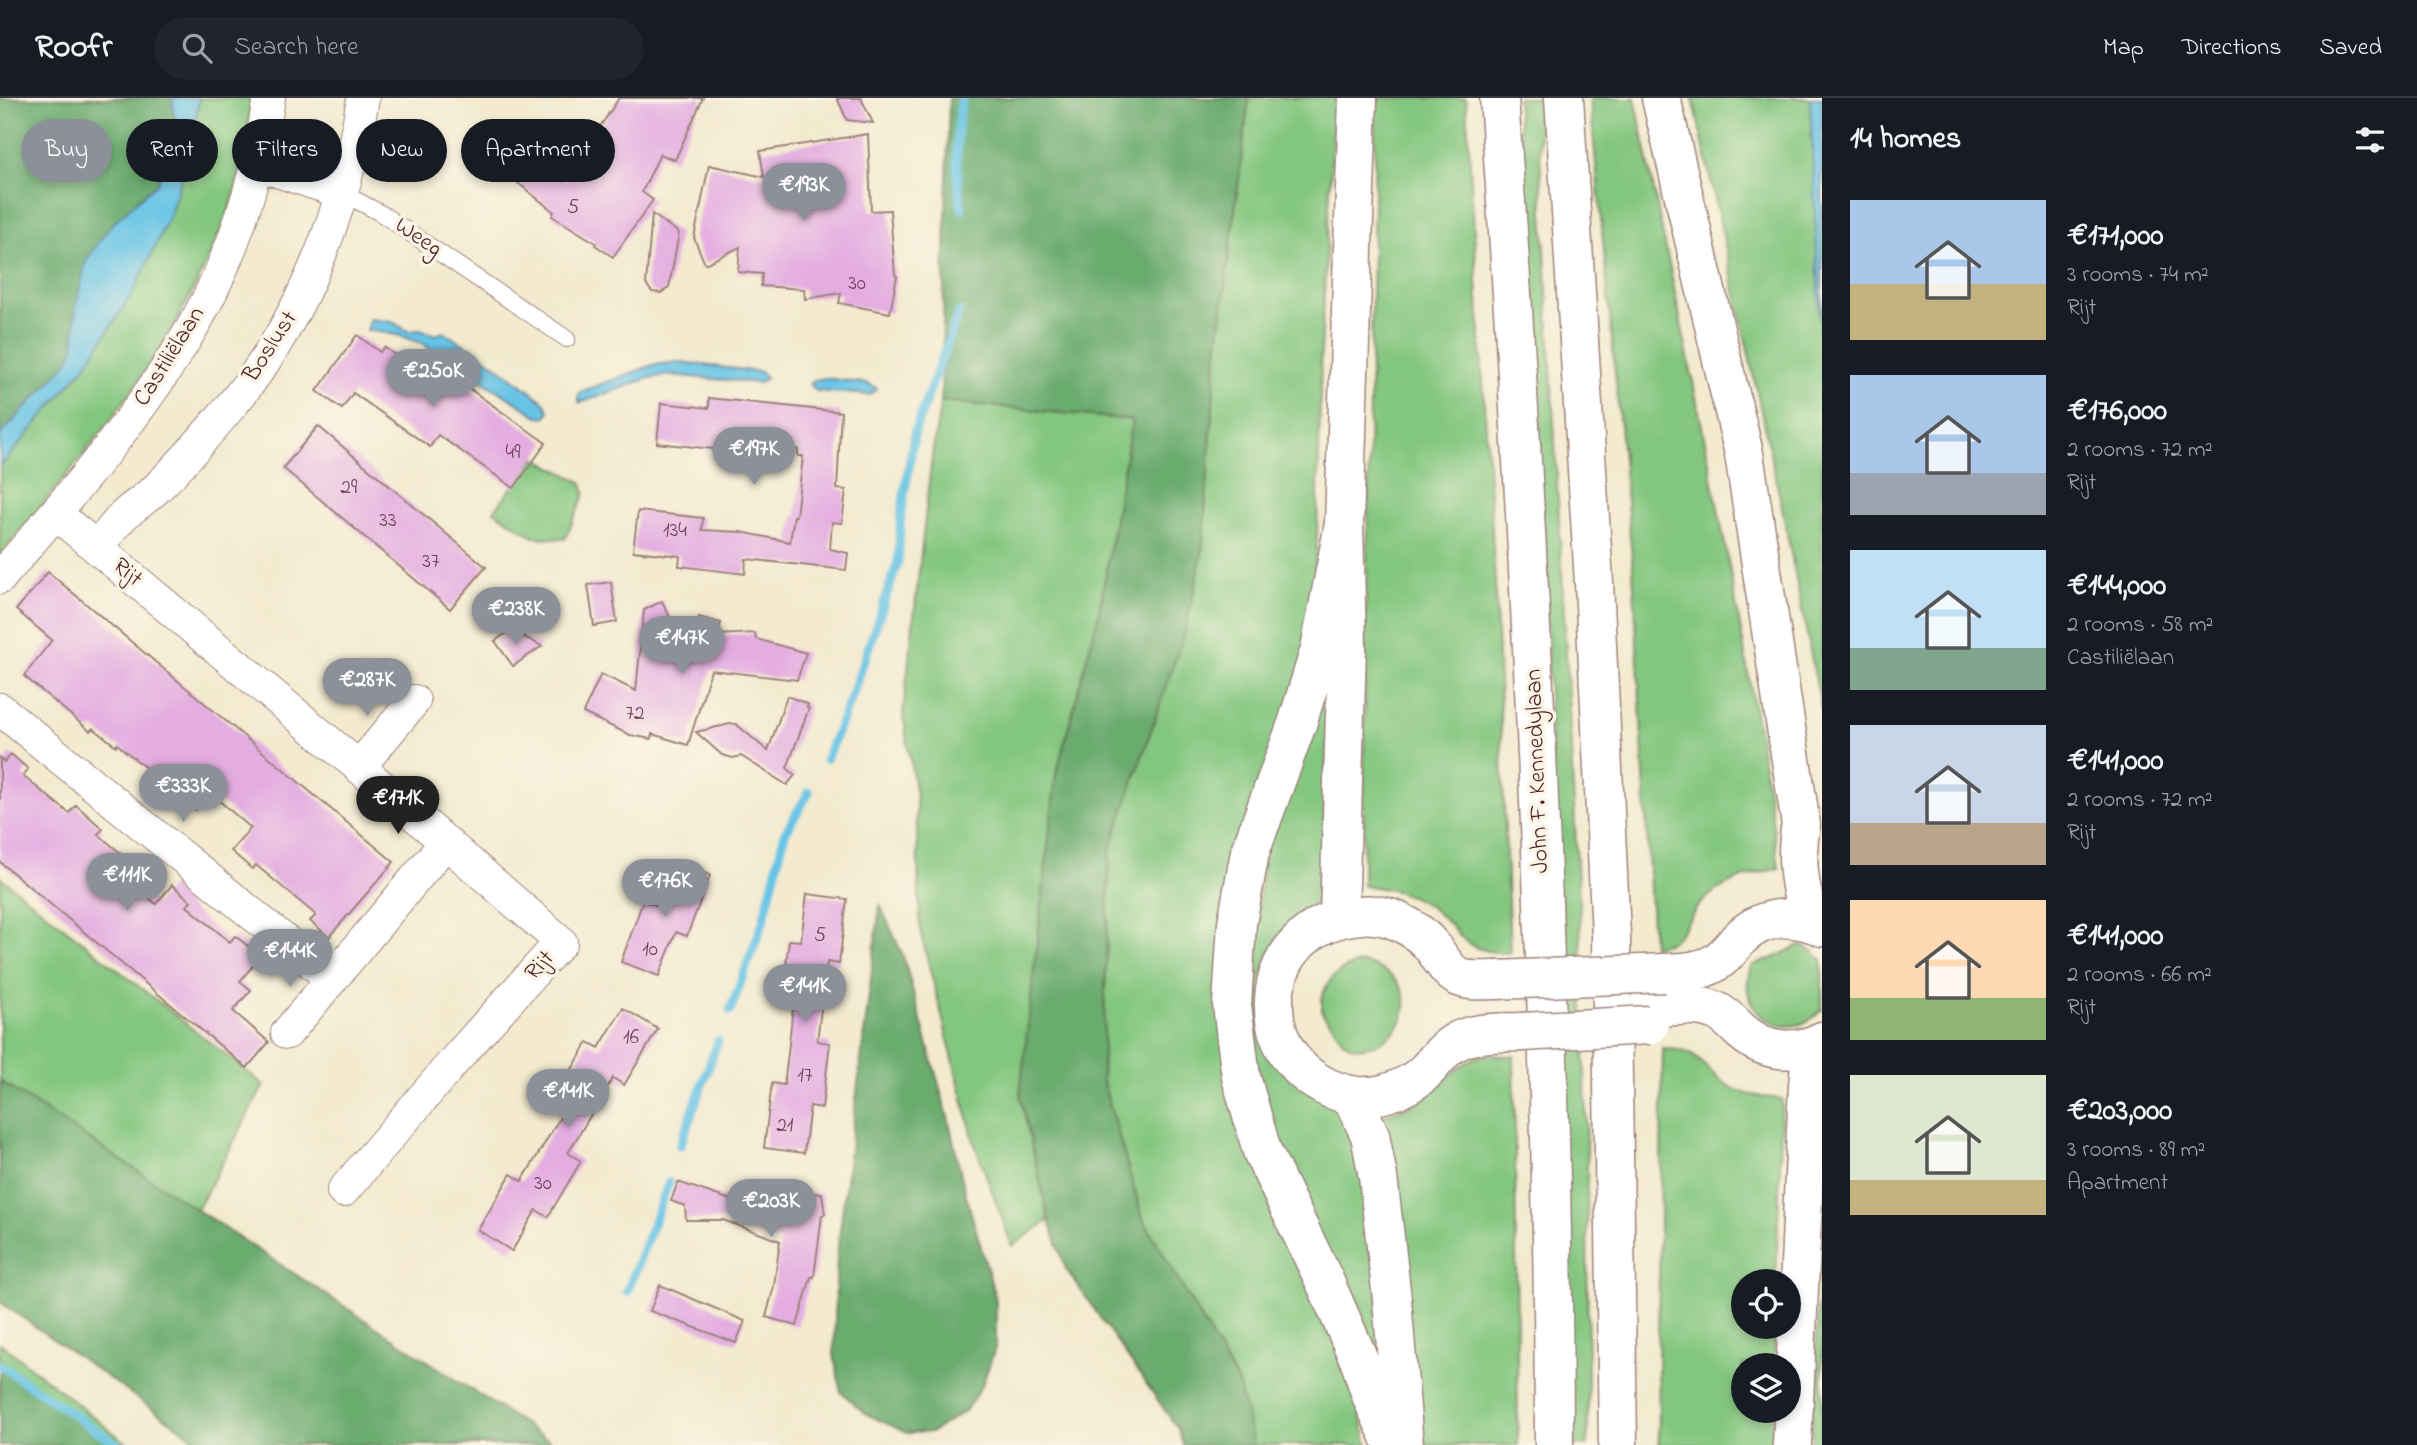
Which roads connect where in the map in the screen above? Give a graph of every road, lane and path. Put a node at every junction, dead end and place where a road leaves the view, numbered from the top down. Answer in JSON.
{"nodes":[{"id":1,"x":269,"y":98,"type":"edge"},
{"id":2,"x":363,"y":98,"type":"edge"},
{"id":3,"x":1358,"y":98,"type":"edge"},
{"id":4,"x":1499,"y":98,"type":"edge"},
{"id":5,"x":1564,"y":98,"type":"edge"},
{"id":6,"x":1661,"y":98,"type":"edge"},
{"id":7,"x":266,"y":119,"type":"edge"},
{"id":8,"x":251,"y":182,"type":"edge"},
{"id":9,"x":311,"y":182,"type":"edge"},
{"id":10,"x":341,"y":192,"type":"junction"},
{"id":11,"x":567,"y":339,"type":"dead end"},
{"id":12,"x":55,"y":513,"type":"junction"},
{"id":13,"x":1344,"y":524,"type":"junction"},
{"id":14,"x":97,"y":548,"type":"junction"},
{"id":15,"x":0,"y":578,"type":"edge"},
{"id":16,"x":414,"y":701,"type":"dead end"},
{"id":17,"x":0,"y":709,"type":"edge"},
{"id":18,"x":359,"y":767,"type":"junction"},
{"id":19,"x":1801,"y":825,"type":"junction"},
{"id":20,"x":446,"y":842,"type":"junction"},
{"id":21,"x":1822,"y":884,"type":"edge"},
{"id":22,"x":1339,"y":918,"type":"junction"},
{"id":23,"x":1816,"y":925,"type":"edge"},
{"id":24,"x":332,"y":979,"type":"junction"},
{"id":25,"x":1666,"y":1002,"type":"junction"},
{"id":26,"x":1498,"y":1010,"type":"junction"},
{"id":27,"x":287,"y":1033,"type":"dead end"},
{"id":28,"x":1816,"y":1057,"type":"edge"},
{"id":29,"x":1351,"y":1095,"type":"junction"},
{"id":30,"x":343,"y":1191,"type":"dead end"},
{"id":31,"x":1394,"y":1445,"type":"edge"},
{"id":32,"x":1404,"y":1445,"type":"edge"},
{"id":33,"x":1554,"y":1445,"type":"edge"},
{"id":34,"x":1618,"y":1445,"type":"edge"},
{"id":35,"x":1792,"y":1445,"type":"edge"}],
"edges":[{"from":1,"to":7,"type":"street","name":"Castiliëlaan"},
{"from":2,"to":10,"type":"street","name":"Boslust"},
{"from":3,"to":13,"type":"highway"},
{"from":4,"to":33,"type":"highway","name":"John F. Kennedylaan"},
{"from":5,"to":34,"type":"highway"},
{"from":6,"to":19,"type":"highway"},
{"from":8,"to":12,"type":"street","name":"Castiliëlaan"},
{"from":9,"to":10,"type":"street","name":"Weeg"},
{"from":10,"to":11,"type":"lane","name":"Weeg"},
{"from":10,"to":14,"type":"street","name":"Boslust"},
{"from":12,"to":14,"type":"street","name":"Rijt"},
{"from":12,"to":15,"type":"street","name":"Castiliëlaan"},
{"from":13,"to":22,"type":"highway"},
{"from":13,"to":31,"type":"highway"},
{"from":14,"to":18,"type":"street","name":"Rijt"},
{"from":16,"to":18,"type":"street"},
{"from":17,"to":24,"type":"street"},
{"from":18,"to":20,"type":"street","name":"Rijt"},
{"from":19,"to":21,"type":"highway"},
{"from":19,"to":23,"type":"highway"},
{"from":20,"to":24,"type":"street"},
{"from":20,"to":30,"type":"street","name":"Rijt"},
{"from":22,"to":26,"type":"highway"},
{"from":22,"to":26,"type":"highway"},
{"from":22,"to":29,"type":"highway"},
{"from":23,"to":25,"type":"highway"},
{"from":24,"to":27,"type":"street"},
{"from":25,"to":26,"type":"highway","bridge":true},
{"from":25,"to":26,"type":"highway","bridge":true},
{"from":25,"to":28,"type":"highway"},
{"from":26,"to":29,"type":"highway"},
{"from":28,"to":35,"type":"highway"},
{"from":29,"to":32,"type":"highway"}]}
